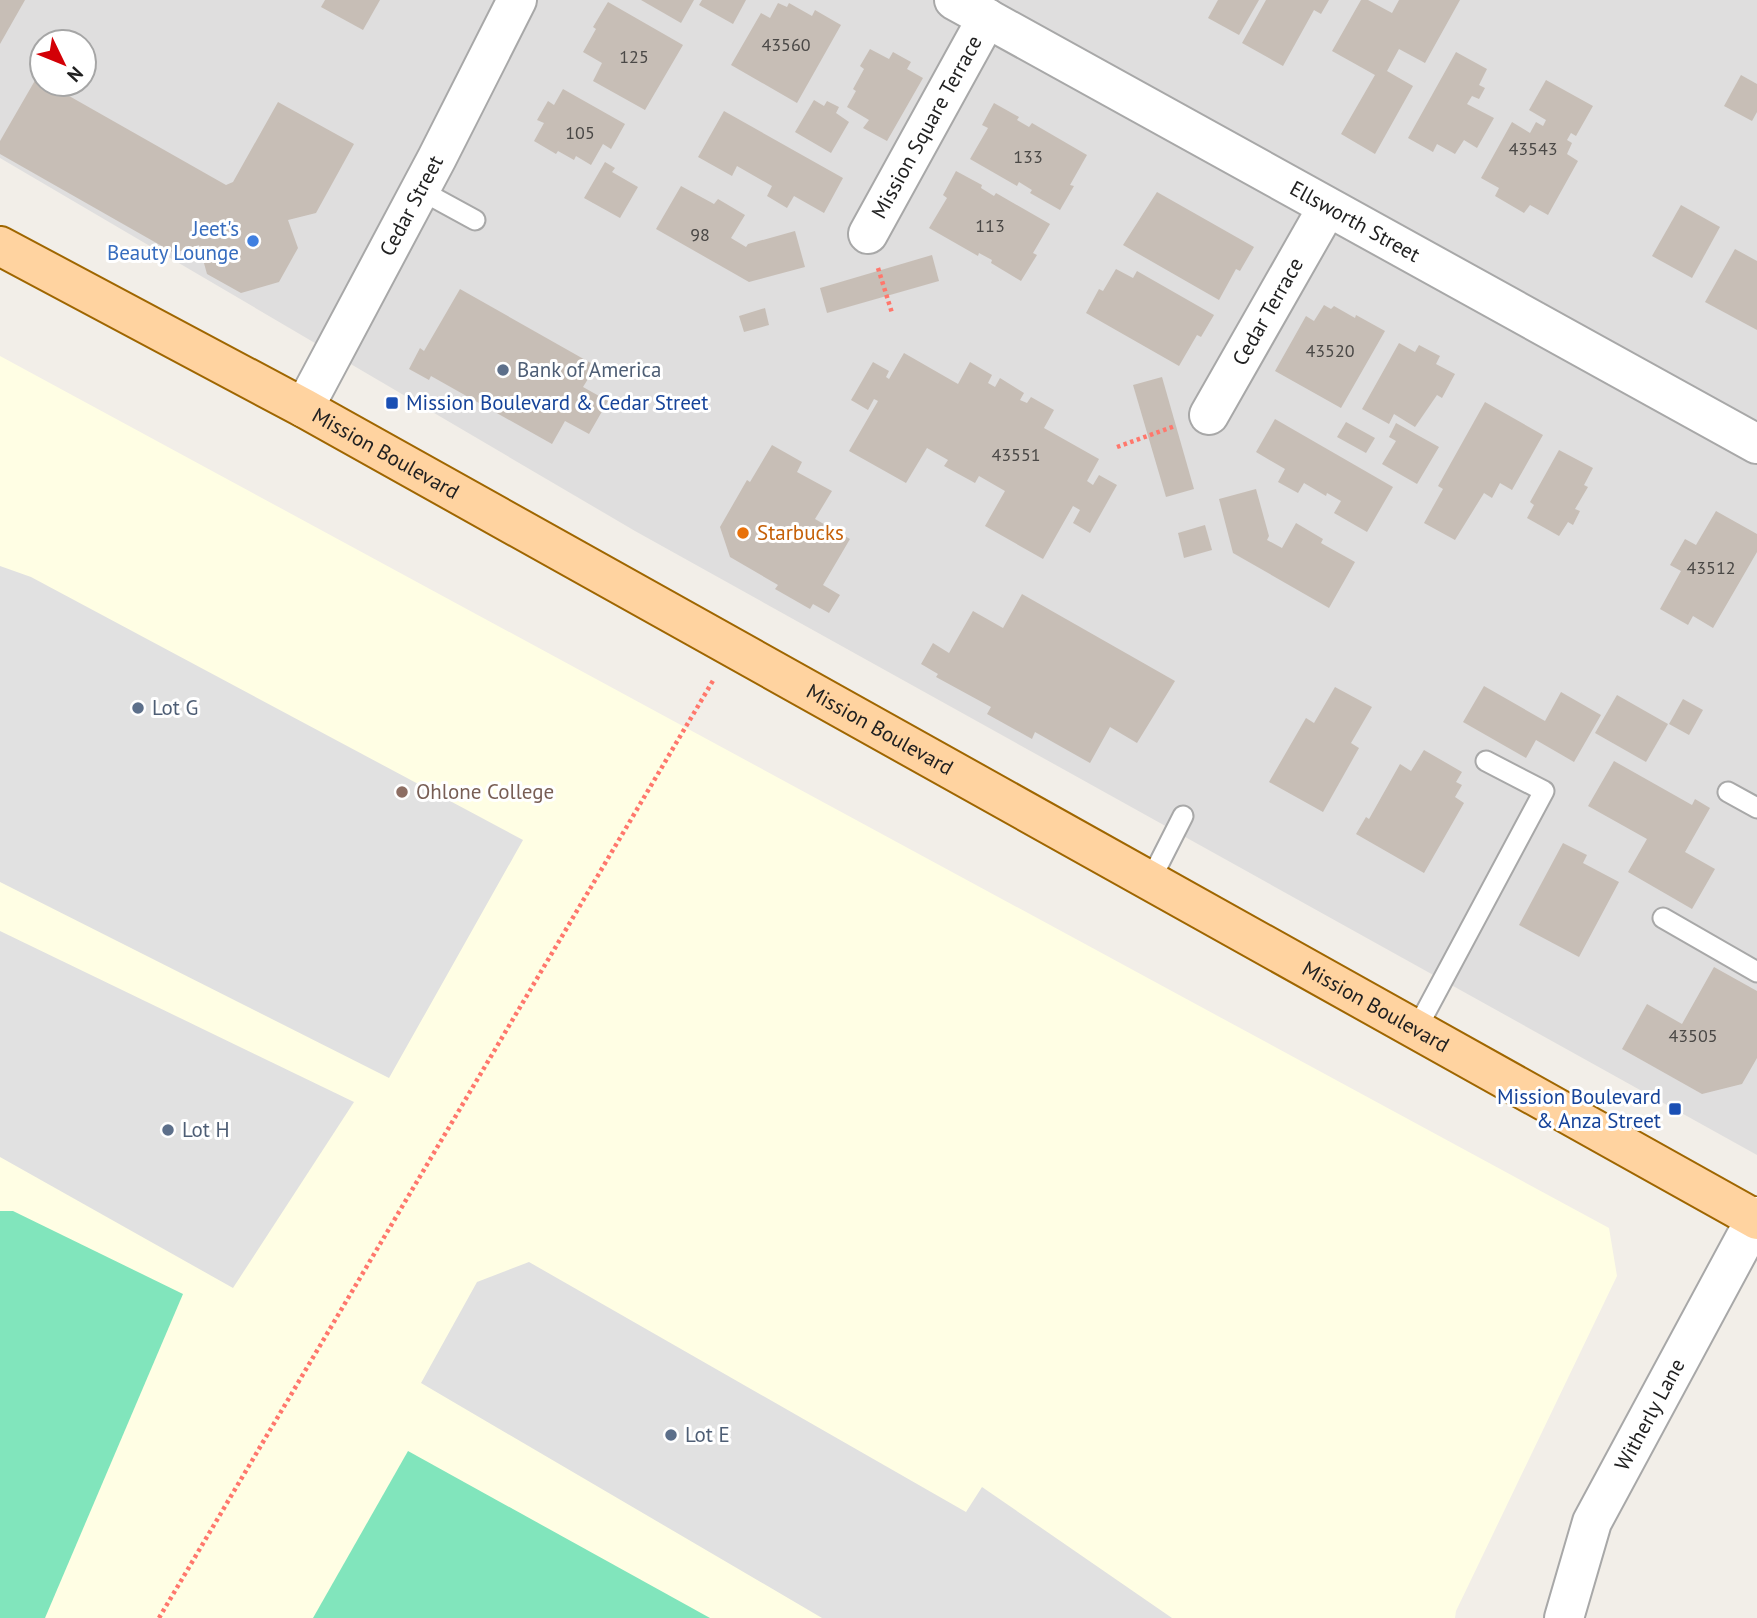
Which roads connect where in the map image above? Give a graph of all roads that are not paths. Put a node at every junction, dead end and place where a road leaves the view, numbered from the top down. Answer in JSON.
{"nodes":[{"id":1,"x":517,"y":0,"type":"edge"},
{"id":2,"x":954,"y":0,"type":"edge"},
{"id":3,"x":987,"y":18,"type":"junction"},
{"id":4,"x":420,"y":190,"type":"junction"},
{"id":5,"x":1327,"y":208,"type":"junction"},
{"id":6,"x":475,"y":220,"type":"dead end"},
{"id":7,"x":868,"y":234,"type":"road end"},
{"id":8,"x":0,"y":246,"type":"edge"},
{"id":9,"x":304,"y":408,"type":"junction"},
{"id":10,"x":1209,"y":415,"type":"road end"},
{"id":11,"x":1757,"y":444,"type":"edge"},
{"id":12,"x":1486,"y":761,"type":"dead end"},
{"id":13,"x":1728,"y":792,"type":"dead end"},
{"id":14,"x":1757,"y":808,"type":"edge"},
{"id":15,"x":1183,"y":816,"type":"dead end"},
{"id":16,"x":1150,"y":881,"type":"junction"},
{"id":17,"x":1663,"y":918,"type":"dead end"},
{"id":18,"x":1757,"y":972,"type":"edge"},
{"id":19,"x":1416,"y":1030,"type":"junction"},
{"id":20,"x":1756,"y":1218,"type":"edge"},
{"id":21,"x":1564,"y":1618,"type":"edge"}],
"edges":[{"from":1,"to":4,"type":"street","name":"Cedar Street"},
{"from":2,"to":3,"type":"street","name":"Ellsworth Street"},
{"from":3,"to":5,"type":"street","name":"Ellsworth Street"},
{"from":3,"to":7,"type":"street","name":"Mission Square Terrace"},
{"from":4,"to":6,"type":"lane"},
{"from":4,"to":9,"type":"street","name":"Cedar Street"},
{"from":5,"to":10,"type":"street","name":"Cedar Terrace"},
{"from":5,"to":11,"type":"street","name":"Ellsworth Street"},
{"from":8,"to":9,"type":"main road","name":"Mission Boulevard"},
{"from":9,"to":16,"type":"main road","name":"Mission Boulevard"},
{"from":12,"to":19,"type":"lane"},
{"from":13,"to":14,"type":"lane"},
{"from":15,"to":16,"type":"lane"},
{"from":16,"to":19,"type":"main road","name":"Mission Boulevard"},
{"from":17,"to":18,"type":"lane"},
{"from":19,"to":20,"type":"main road","name":"Mission Boulevard"},
{"from":20,"to":21,"type":"street","name":"Witherly Lane"}]}
